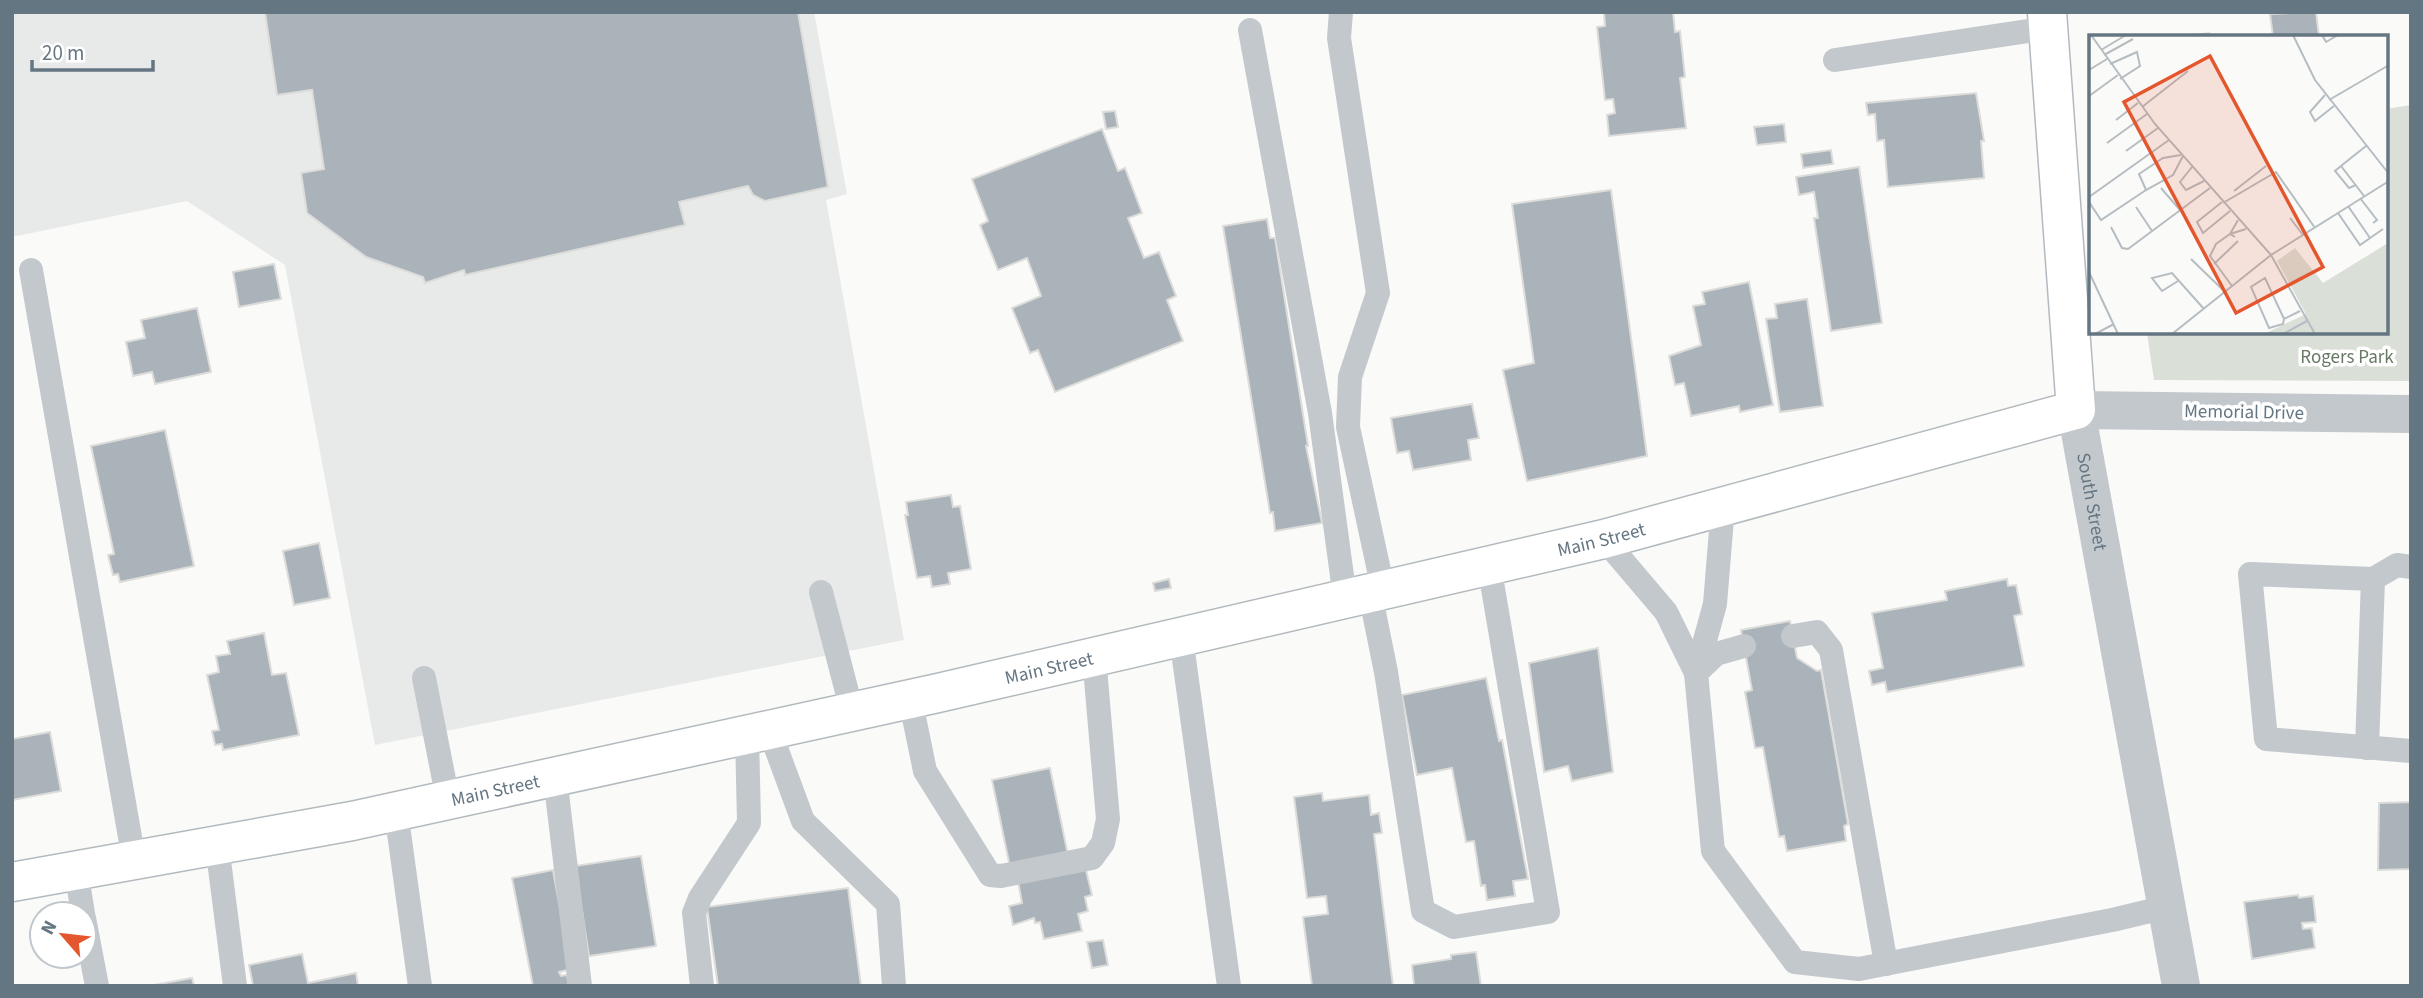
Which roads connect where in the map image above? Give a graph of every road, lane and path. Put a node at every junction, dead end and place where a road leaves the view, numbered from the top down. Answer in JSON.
{"nodes":[{"id":1,"x":1341,"y":12,"type":"edge"},
{"id":2,"x":2048,"y":20,"type":"edge"},
{"id":3,"x":1251,"y":30,"type":"dead end"},
{"id":4,"x":1835,"y":60,"type":"dead end"},
{"id":5,"x":31,"y":270,"type":"dead end"},
{"id":6,"x":2076,"y":410,"type":"junction"},
{"id":7,"x":2411,"y":414,"type":"edge"},
{"id":8,"x":1723,"y":506,"type":"junction"},
{"id":9,"x":1604,"y":539,"type":"junction"},
{"id":10,"x":1489,"y":565,"type":"junction"},
{"id":11,"x":2411,"y":567,"type":"edge"},
{"id":12,"x":2373,"y":579,"type":"junction"},
{"id":13,"x":821,"y":592,"type":"dead end"},
{"id":14,"x":1366,"y":593,"type":"junction"},
{"id":15,"x":1793,"y":636,"type":"dead end"},
{"id":16,"x":1181,"y":637,"type":"junction"},
{"id":17,"x":1744,"y":646,"type":"dead end"},
{"id":18,"x":1094,"y":656,"type":"junction"},
{"id":19,"x":1696,"y":673,"type":"junction"},
{"id":20,"x":424,"y":678,"type":"dead end"},
{"id":21,"x":910,"y":698,"type":"junction"},
{"id":22,"x":852,"y":711,"type":"junction"},
{"id":23,"x":758,"y":732,"type":"junction"},
{"id":24,"x":2367,"y":748,"type":"junction"},
{"id":25,"x":2411,"y":751,"type":"edge"},
{"id":26,"x":555,"y":777,"type":"junction"},
{"id":27,"x":447,"y":800,"type":"junction"},
{"id":28,"x":396,"y":811,"type":"junction"},
{"id":29,"x":216,"y":845,"type":"junction"},
{"id":30,"x":135,"y":860,"type":"junction"},
{"id":31,"x":76,"y":870,"type":"junction"},
{"id":32,"x":12,"y":882,"type":"edge"},
{"id":33,"x":81,"y":900,"type":"edge"},
{"id":34,"x":2167,"y":907,"type":"junction"},
{"id":35,"x":1886,"y":964,"type":"junction"},
{"id":36,"x":235,"y":986,"type":"edge"},
{"id":37,"x":420,"y":986,"type":"edge"},
{"id":38,"x":580,"y":986,"type":"edge"},
{"id":39,"x":702,"y":986,"type":"edge"},
{"id":40,"x":894,"y":986,"type":"edge"},
{"id":41,"x":1229,"y":986,"type":"edge"},
{"id":42,"x":2181,"y":986,"type":"edge"}],
"edges":[{"from":1,"to":14,"type":"lane"},
{"from":2,"to":4,"type":"lane"},
{"from":2,"to":6,"type":"main road","name":"South Street"},
{"from":3,"to":14,"type":"lane"},
{"from":5,"to":30,"type":"lane"},
{"from":6,"to":7,"type":"street","name":"Memorial Drive"},
{"from":6,"to":8,"type":"main road","name":"Main Street"},
{"from":6,"to":34,"type":"street","name":"South Street"},
{"from":8,"to":9,"type":"main road","name":"Main Street"},
{"from":8,"to":19,"type":"lane"},
{"from":9,"to":10,"type":"main road","name":"Main Street"},
{"from":9,"to":19,"type":"lane"},
{"from":10,"to":14,"type":"main road","name":"Main Street"},
{"from":10,"to":14,"type":"lane"},
{"from":11,"to":12,"type":"lane"},
{"from":12,"to":24,"type":"lane"},
{"from":12,"to":24,"type":"lane"},
{"from":13,"to":22,"type":"lane"},
{"from":14,"to":16,"type":"main road","name":"Main Street"},
{"from":15,"to":35,"type":"lane"},
{"from":16,"to":18,"type":"main road","name":"Main Street"},
{"from":16,"to":41,"type":"lane"},
{"from":17,"to":19,"type":"lane"},
{"from":18,"to":21,"type":"main road","name":"Main Street"},
{"from":18,"to":21,"type":"lane"},
{"from":19,"to":35,"type":"lane"},
{"from":20,"to":27,"type":"lane"},
{"from":21,"to":22,"type":"main road","name":"Main Street"},
{"from":22,"to":23,"type":"main road","name":"Main Street"},
{"from":23,"to":26,"type":"main road","name":"Main Street"},
{"from":23,"to":39,"type":"lane"},
{"from":23,"to":40,"type":"lane"},
{"from":24,"to":25,"type":"lane"},
{"from":26,"to":27,"type":"main road","name":"Main Street"},
{"from":26,"to":38,"type":"lane"},
{"from":27,"to":28,"type":"main road","name":"Main Street"},
{"from":28,"to":29,"type":"main road","name":"Main Street"},
{"from":28,"to":37,"type":"lane"},
{"from":29,"to":30,"type":"main road","name":"Main Street"},
{"from":29,"to":36,"type":"lane"},
{"from":30,"to":31,"type":"main road","name":"Main Street"},
{"from":31,"to":32,"type":"main road","name":"Main Street"},
{"from":31,"to":33,"type":"lane"},
{"from":34,"to":35,"type":"lane"},
{"from":34,"to":42,"type":"street","name":"South Street"}]}
